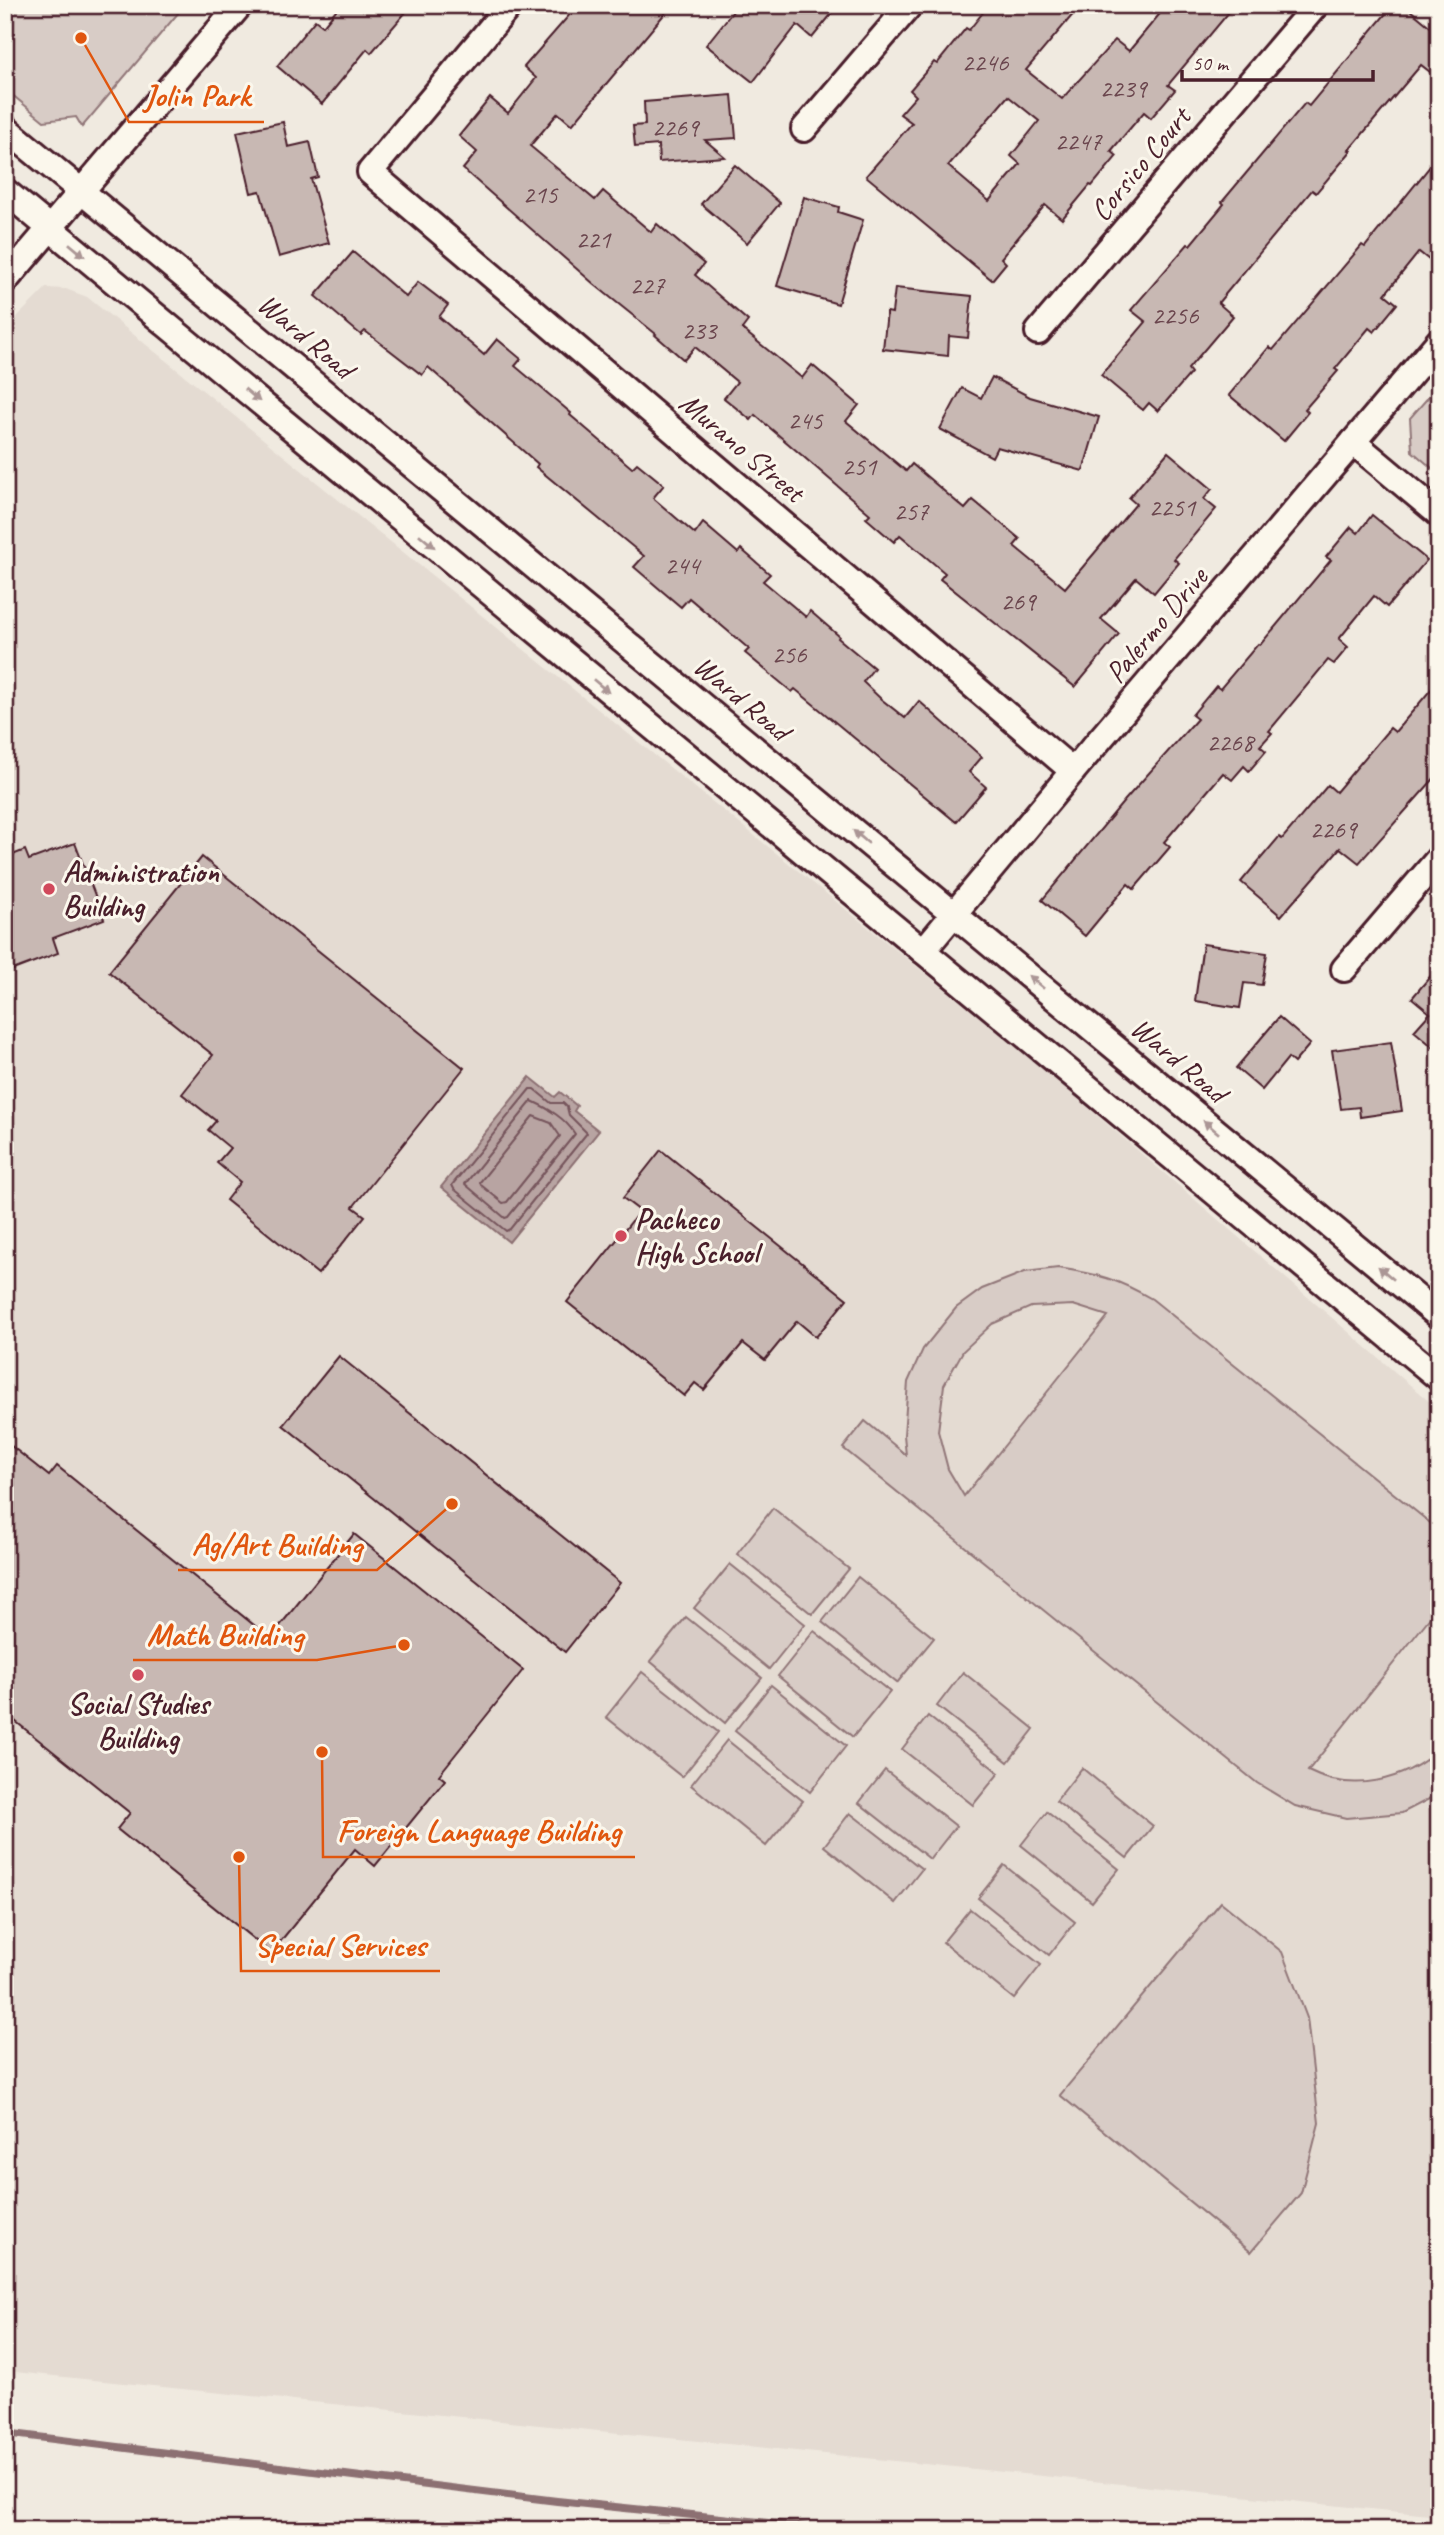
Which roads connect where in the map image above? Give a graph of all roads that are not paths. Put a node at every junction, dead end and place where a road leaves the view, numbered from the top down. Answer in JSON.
{"nodes":[{"id":1,"x":240,"y":5,"type":"edge"},
{"id":2,"x":510,"y":5,"type":"edge"},
{"id":3,"x":910,"y":5,"type":"edge"},
{"id":4,"x":1316,"y":5,"type":"edge"},
{"id":5,"x":5,"y":128,"type":"edge"},
{"id":6,"x":804,"y":130,"type":"dead end"},
{"id":7,"x":5,"y":191,"type":"edge"},
{"id":8,"x":81,"y":191,"type":"junction"},
{"id":9,"x":50,"y":227,"type":"junction"},
{"id":10,"x":5,"y":281,"type":"edge"},
{"id":11,"x":1038,"y":332,"type":"dead end"},
{"id":12,"x":1439,"y":341,"type":"edge"},
{"id":13,"x":1353,"y":442,"type":"junction"},
{"id":14,"x":1439,"y":514,"type":"edge"},
{"id":15,"x":1073,"y":771,"type":"junction"},
{"id":16,"x":1439,"y":858,"type":"edge"},
{"id":17,"x":953,"y":913,"type":"junction"},
{"id":18,"x":923,"y":951,"type":"junction"},
{"id":19,"x":1344,"y":969,"type":"dead end"},
{"id":20,"x":1439,"y":1316,"type":"edge"},
{"id":21,"x":1439,"y":1378,"type":"edge"}],
"edges":[{"from":1,"to":8,"type":"street"},
{"from":2,"to":15,"type":"street","name":"Murano Street"},
{"from":3,"to":6,"type":"street"},
{"from":4,"to":11,"type":"street","name":"Corsico Court"},
{"from":5,"to":8,"type":"street","name":"Ward Road"},
{"from":7,"to":9,"type":"street"},
{"from":8,"to":9,"type":"street"},
{"from":17,"to":8,"type":"street","name":"Ward Road","one_way":true},
{"from":9,"to":10,"type":"street"},
{"from":9,"to":18,"type":"street","one_way":true},
{"from":12,"to":13,"type":"street","name":"Palermo Drive"},
{"from":13,"to":14,"type":"street"},
{"from":13,"to":15,"type":"street","name":"Palermo Drive"},
{"from":15,"to":17,"type":"street","name":"Palermo Drive"},
{"from":16,"to":19,"type":"street"},
{"from":17,"to":18,"type":"street","name":"Palermo Drive"},
{"from":20,"to":17,"type":"street","name":"Ward Road","one_way":true},
{"from":18,"to":21,"type":"street"}]}
